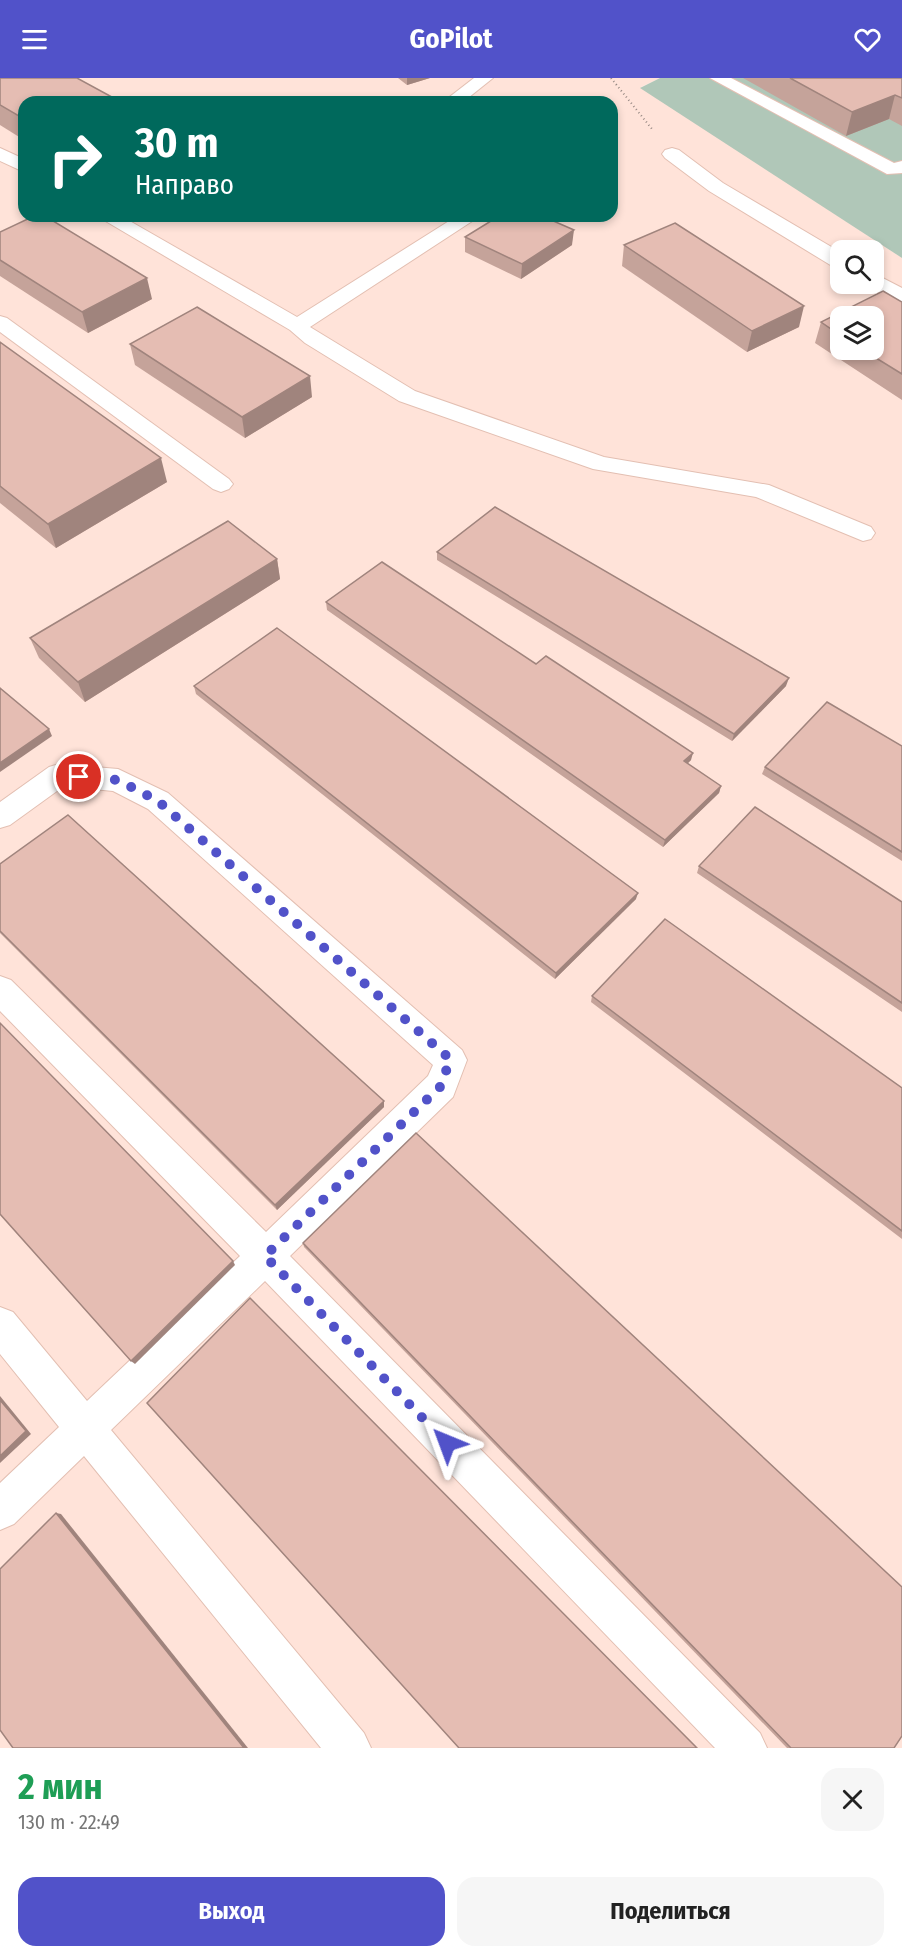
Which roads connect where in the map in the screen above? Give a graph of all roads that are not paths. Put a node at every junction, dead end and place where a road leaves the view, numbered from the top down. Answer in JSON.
{"nodes":[{"id":1,"x":485,"y":78,"type":"edge"},
{"id":2,"x":718,"y":78,"type":"edge"},
{"id":3,"x":460,"y":96,"type":"edge"},
{"id":4,"x":0,"y":153,"type":"edge"},
{"id":5,"x":672,"y":154,"type":"road end"},
{"id":6,"x":18,"y":164,"type":"edge"},
{"id":7,"x":902,"y":166,"type":"edge"},
{"id":8,"x":117,"y":222,"type":"edge"},
{"id":9,"x":461,"y":222,"type":"edge"},
{"id":10,"x":830,"y":255,"type":"edge"},
{"id":11,"x":884,"y":287,"type":"edge"},
{"id":12,"x":902,"y":298,"type":"edge"},
{"id":13,"x":0,"y":322,"type":"edge"},
{"id":14,"x":297,"y":326,"type":"junction"},
{"id":15,"x":221,"y":484,"type":"dead end"},
{"id":16,"x":863,"y":532,"type":"dead end"},
{"id":17,"x":0,"y":817,"type":"edge"},
{"id":18,"x":0,"y":990,"type":"edge"},
{"id":19,"x":265,"y":1256,"type":"junction"},
{"id":20,"x":0,"y":1325,"type":"edge"},
{"id":21,"x":84,"y":1429,"type":"junction"},
{"id":22,"x":0,"y":1510,"type":"edge"},
{"id":23,"x":349,"y":1748,"type":"edge"},
{"id":24,"x":745,"y":1748,"type":"edge"}],
"edges":[{"from":1,"to":3,"type":"lane"},
{"from":2,"to":7,"type":"lane"},
{"from":4,"to":6,"type":"lane"},
{"from":5,"to":10,"type":"street"},
{"from":8,"to":14,"type":"lane"},
{"from":9,"to":14,"type":"lane"},
{"from":11,"to":12,"type":"street"},
{"from":13,"to":15,"type":"lane"},
{"from":14,"to":16,"type":"lane"},
{"from":17,"to":19,"type":"lane"},
{"from":18,"to":19,"type":"lane"},
{"from":19,"to":21,"type":"lane"},
{"from":19,"to":24,"type":"lane"},
{"from":20,"to":21,"type":"lane"},
{"from":21,"to":22,"type":"lane"},
{"from":21,"to":23,"type":"lane"}]}
